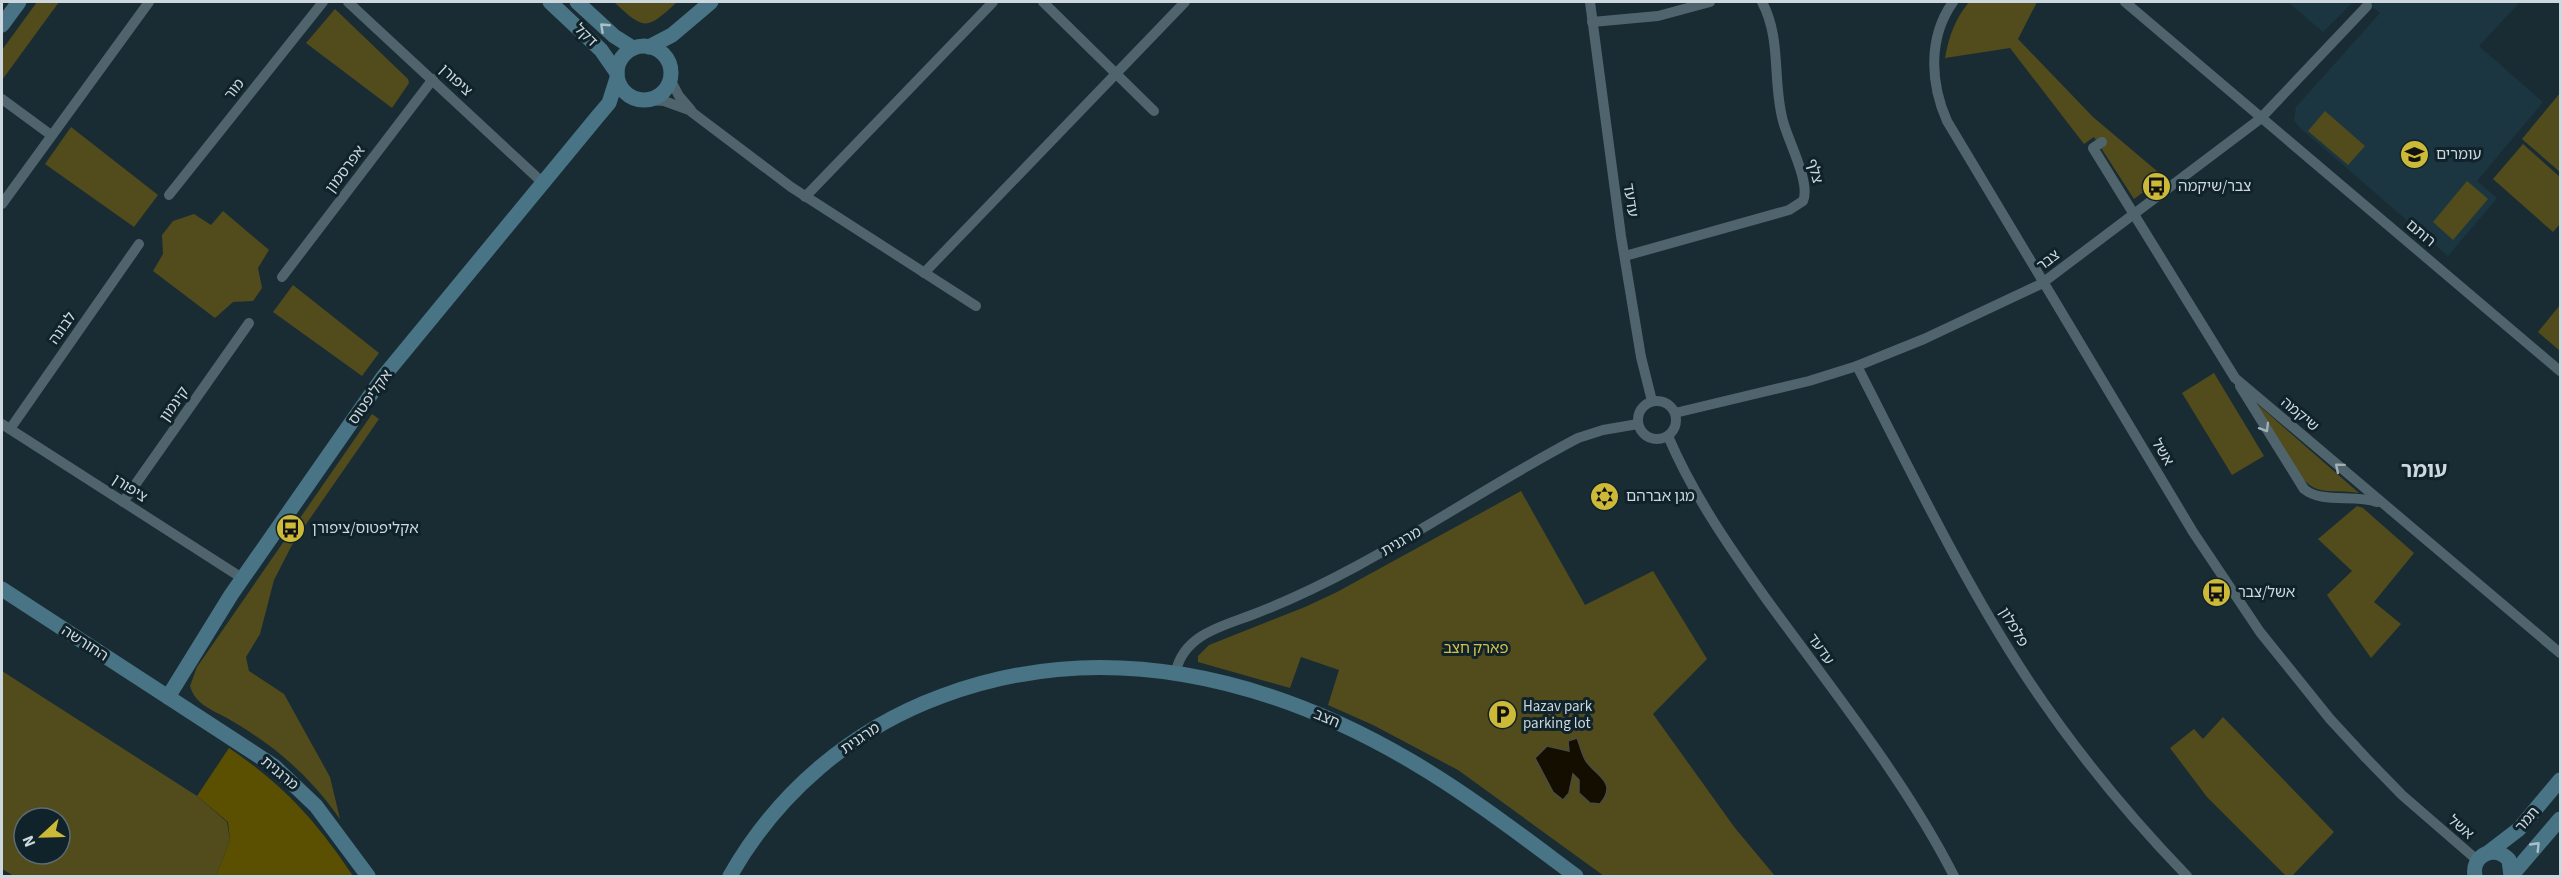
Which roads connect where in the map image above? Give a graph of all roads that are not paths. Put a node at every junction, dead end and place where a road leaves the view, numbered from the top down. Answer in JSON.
{"nodes":[{"id":1,"x":19,"y":2,"type":"edge"},
{"id":2,"x":149,"y":2,"type":"edge"},
{"id":3,"x":323,"y":2,"type":"edge"},
{"id":4,"x":348,"y":2,"type":"edge"},
{"id":5,"x":550,"y":2,"type":"edge"},
{"id":6,"x":577,"y":2,"type":"edge"},
{"id":7,"x":711,"y":2,"type":"edge"},
{"id":8,"x":993,"y":2,"type":"edge"},
{"id":9,"x":1044,"y":2,"type":"edge"},
{"id":10,"x":1185,"y":2,"type":"edge"},
{"id":11,"x":1590,"y":2,"type":"edge"},
{"id":12,"x":1710,"y":2,"type":"edge"},
{"id":13,"x":1762,"y":2,"type":"edge"},
{"id":14,"x":1953,"y":2,"type":"edge"},
{"id":15,"x":2125,"y":2,"type":"edge"},
{"id":16,"x":2367,"y":6,"type":"dead end"},
{"id":17,"x":690,"y":21,"type":"junction"},
{"id":18,"x":1592,"y":22,"type":"junction"},
{"id":19,"x":2,"y":25,"type":"edge"},
{"id":20,"x":649,"y":47,"type":"junction"},
{"id":21,"x":633,"y":48,"type":"junction"},
{"id":22,"x":669,"y":63,"type":"junction"},
{"id":23,"x":1115,"y":73,"type":"junction"},
{"id":24,"x":617,"y":75,"type":"junction"},
{"id":25,"x":433,"y":79,"type":"junction"},
{"id":26,"x":670,"y":79,"type":"junction"},
{"id":27,"x":2,"y":99,"type":"edge"},
{"id":28,"x":641,"y":99,"type":"junction"},
{"id":29,"x":1154,"y":111,"type":"dead end"},
{"id":30,"x":696,"y":115,"type":"junction"},
{"id":31,"x":598,"y":116,"type":"junction"},
{"id":32,"x":2262,"y":117,"type":"junction"},
{"id":33,"x":51,"y":135,"type":"junction"},
{"id":34,"x":2102,"y":142,"type":"dead end"},
{"id":35,"x":542,"y":182,"type":"junction"},
{"id":36,"x":169,"y":195,"type":"dead end"},
{"id":37,"x":805,"y":197,"type":"junction"},
{"id":38,"x":2,"y":204,"type":"edge"},
{"id":39,"x":2135,"y":213,"type":"junction"},
{"id":40,"x":139,"y":244,"type":"dead end"},
{"id":41,"x":1625,"y":256,"type":"junction"},
{"id":42,"x":924,"y":273,"type":"junction"},
{"id":43,"x":282,"y":277,"type":"dead end"},
{"id":44,"x":2043,"y":282,"type":"junction"},
{"id":45,"x":976,"y":306,"type":"dead end"},
{"id":46,"x":249,"y":323,"type":"dead end"},
{"id":47,"x":1857,"y":366,"type":"junction"},
{"id":48,"x":2560,"y":371,"type":"edge"},
{"id":49,"x":2235,"y":378,"type":"junction"},
{"id":50,"x":1652,"y":401,"type":"junction"},
{"id":51,"x":1675,"y":413,"type":"junction"},
{"id":52,"x":1638,"y":424,"type":"junction"},
{"id":53,"x":6,"y":427,"type":"edge"},
{"id":54,"x":1668,"y":436,"type":"junction"},
{"id":55,"x":123,"y":502,"type":"junction"},
{"id":56,"x":2384,"y":505,"type":"junction"},
{"id":57,"x":242,"y":578,"type":"junction"},
{"id":58,"x":2,"y":589,"type":"edge"},
{"id":59,"x":2560,"y":652,"type":"edge"},
{"id":60,"x":1176,"y":671,"type":"junction"},
{"id":61,"x":1038,"y":672,"type":"joint"},
{"id":62,"x":168,"y":697,"type":"junction"},
{"id":63,"x":2560,"y":780,"type":"edge"},
{"id":64,"x":2560,"y":819,"type":"edge"},
{"id":65,"x":2477,"y":867,"type":"edge"},
{"id":66,"x":368,"y":876,"type":"edge"},
{"id":67,"x":730,"y":876,"type":"edge"},
{"id":68,"x":1576,"y":876,"type":"edge"},
{"id":69,"x":1954,"y":876,"type":"edge"},
{"id":70,"x":2187,"y":876,"type":"edge"},
{"id":71,"x":2511,"y":876,"type":"edge"}],
"edges":[{"from":1,"to":19,"type":"street"},
{"from":2,"to":33,"type":"street"},
{"from":3,"to":36,"type":"street","name":"מור"},
{"from":4,"to":25,"type":"street","name":"ציפורן"},
{"from":5,"to":24,"type":"street","name":"דקל"},
{"from":21,"to":6,"type":"street","name":"דקל","one_way":true},
{"from":7,"to":17,"type":"street"},
{"from":8,"to":37,"type":"street"},
{"from":9,"to":23,"type":"street"},
{"from":10,"to":23,"type":"street"},
{"from":11,"to":18,"type":"street","name":"עדעד"},
{"from":12,"to":18,"type":"street"},
{"from":13,"to":41,"type":"street","name":"צלף"},
{"from":14,"to":44,"type":"street","name":"אשל"},
{"from":15,"to":32,"type":"street"},
{"from":16,"to":32,"type":"street","name":"צבר"},
{"from":17,"to":20,"type":"street"},
{"from":17,"to":22,"type":"street"},
{"from":18,"to":41,"type":"street","name":"עדעד"},
{"from":20,"to":21,"type":"street"},
{"from":20,"to":22,"type":"street"},
{"from":21,"to":24,"type":"street"},
{"from":22,"to":26,"type":"street"},
{"from":23,"to":29,"type":"street"},
{"from":23,"to":42,"type":"street"},
{"from":24,"to":28,"type":"street"},
{"from":24,"to":31,"type":"street","name":"אקליפטוס"},
{"from":25,"to":35,"type":"street","name":"ציפורן"},
{"from":25,"to":43,"type":"street","name":"אפרסמון"},
{"from":26,"to":28,"type":"street"},
{"from":26,"to":30,"type":"street"},
{"from":27,"to":33,"type":"street"},
{"from":28,"to":30,"type":"street"},
{"from":28,"to":31,"type":"street","name":"אקליפטוס"},
{"from":30,"to":37,"type":"street"},
{"from":31,"to":35,"type":"street","name":"אקליפטוס"},
{"from":32,"to":39,"type":"street","name":"צבר"},
{"from":32,"to":48,"type":"street","name":"רותם"},
{"from":33,"to":38,"type":"street"},
{"from":34,"to":39,"type":"street","name":"שיקמה"},
{"from":35,"to":57,"type":"street","name":"אקליפטוס"},
{"from":37,"to":42,"type":"street"},
{"from":39,"to":44,"type":"street","name":"צבר"},
{"from":39,"to":49,"type":"street","name":"שיקמה"},
{"from":40,"to":53,"type":"street","name":"לבונה"},
{"from":41,"to":50,"type":"street","name":"עדעד"},
{"from":42,"to":45,"type":"street"},
{"from":44,"to":47,"type":"street","name":"צבר"},
{"from":44,"to":65,"type":"street","name":"אשל"},
{"from":46,"to":55,"type":"street","name":"קינמון"},
{"from":47,"to":51,"type":"street","name":"צבר"},
{"from":47,"to":70,"type":"street","name":"פלפלון"},
{"from":56,"to":49,"type":"street","name":"שיקמה","one_way":true},
{"from":49,"to":56,"type":"street","one_way":true},
{"from":50,"to":51,"type":"street"},
{"from":50,"to":52,"type":"street"},
{"from":51,"to":54,"type":"street"},
{"from":52,"to":54,"type":"street"},
{"from":52,"to":60,"type":"street","name":"מרגנית"},
{"from":53,"to":55,"type":"street","name":"ציפורן"},
{"from":54,"to":69,"type":"street","name":"עדעד"},
{"from":55,"to":57,"type":"street","name":"ציפורן"},
{"from":56,"to":59,"type":"street","name":"שיקמה"},
{"from":57,"to":62,"type":"street","name":"אקליפטוס"},
{"from":58,"to":62,"type":"street","name":"החורשה"},
{"from":60,"to":61,"type":"street","name":"חצב"},
{"from":60,"to":68,"type":"street","name":"חצב"},
{"from":61,"to":67,"type":"street","name":"מרגנית"},
{"from":62,"to":66,"type":"street","name":"מרגנית"},
{"from":63,"to":65,"type":"street","name":"תמר"},
{"from":71,"to":64,"type":"street","name":"תמר","one_way":true},
{"from":65,"to":71,"type":"street"}]}
